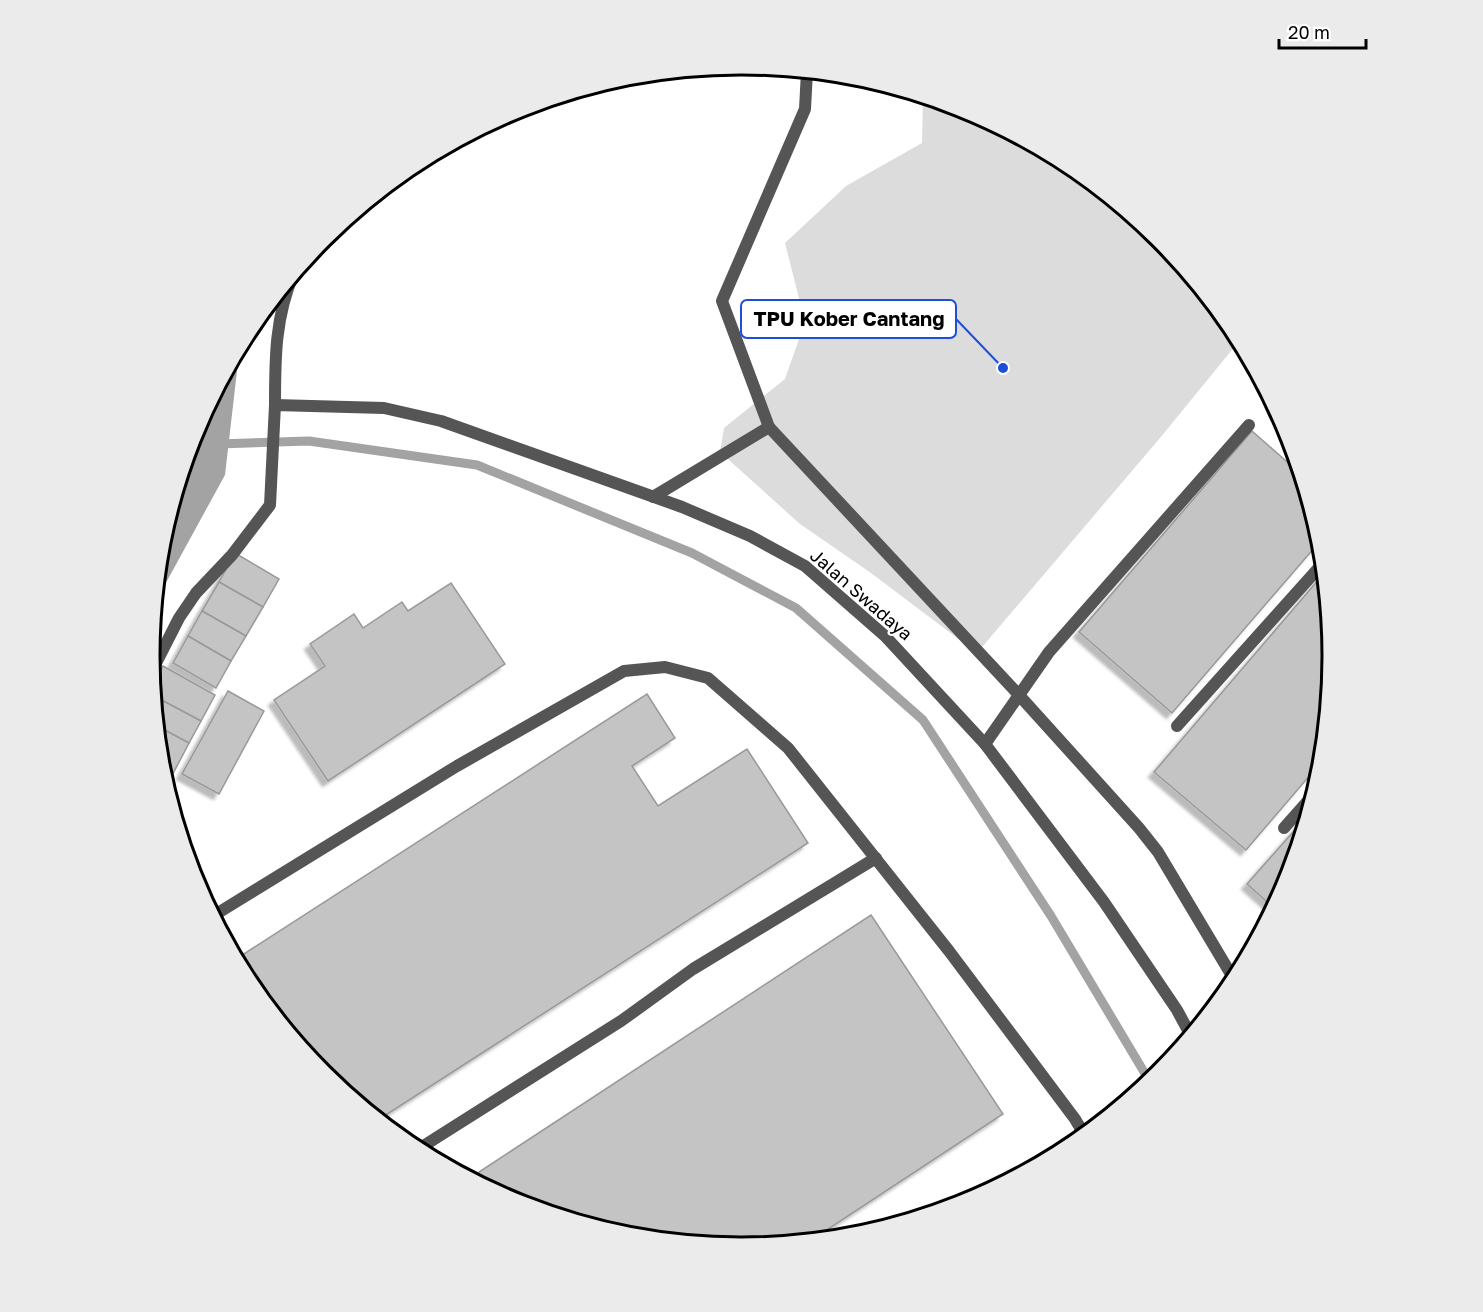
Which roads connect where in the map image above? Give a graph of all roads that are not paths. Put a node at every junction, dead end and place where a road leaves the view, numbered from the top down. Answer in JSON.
{"nodes":[{"id":1,"x":807,"y":79,"type":"edge"},
{"id":2,"x":286,"y":296,"type":"edge"},
{"id":3,"x":275,"y":405,"type":"junction"},
{"id":4,"x":1249,"y":425,"type":"dead end"},
{"id":5,"x":769,"y":427,"type":"junction"},
{"id":6,"x":653,"y":496,"type":"junction"},
{"id":7,"x":1316,"y":571,"type":"edge"},
{"id":8,"x":160,"y":655,"type":"edge"},
{"id":9,"x":1019,"y":695,"type":"junction"},
{"id":10,"x":1177,"y":726,"type":"dead end"},
{"id":11,"x":985,"y":744,"type":"junction"},
{"id":12,"x":1303,"y":807,"type":"edge"},
{"id":13,"x":1284,"y":828,"type":"dead end"},
{"id":14,"x":876,"y":858,"type":"junction"},
{"id":15,"x":219,"y":911,"type":"edge"},
{"id":16,"x":1230,"y":972,"type":"edge"},
{"id":17,"x":1187,"y":1028,"type":"edge"},
{"id":18,"x":1080,"y":1128,"type":"edge"},
{"id":19,"x":427,"y":1144,"type":"edge"}],
"edges":[{"from":1,"to":5,"type":"street"},
{"from":2,"to":3,"type":"street"},
{"from":3,"to":6,"type":"street","name":"Jalan Swadaya"},
{"from":3,"to":8,"type":"street"},
{"from":4,"to":9,"type":"street"},
{"from":5,"to":6,"type":"street"},
{"from":5,"to":9,"type":"street"},
{"from":6,"to":11,"type":"street","name":"Jalan Swadaya"},
{"from":7,"to":10,"type":"street"},
{"from":9,"to":11,"type":"street"},
{"from":9,"to":16,"type":"street"},
{"from":11,"to":17,"type":"street","name":"Jalan Swadaya"},
{"from":12,"to":13,"type":"street"},
{"from":14,"to":15,"type":"street"},
{"from":14,"to":18,"type":"street"},
{"from":14,"to":19,"type":"street"}]}
